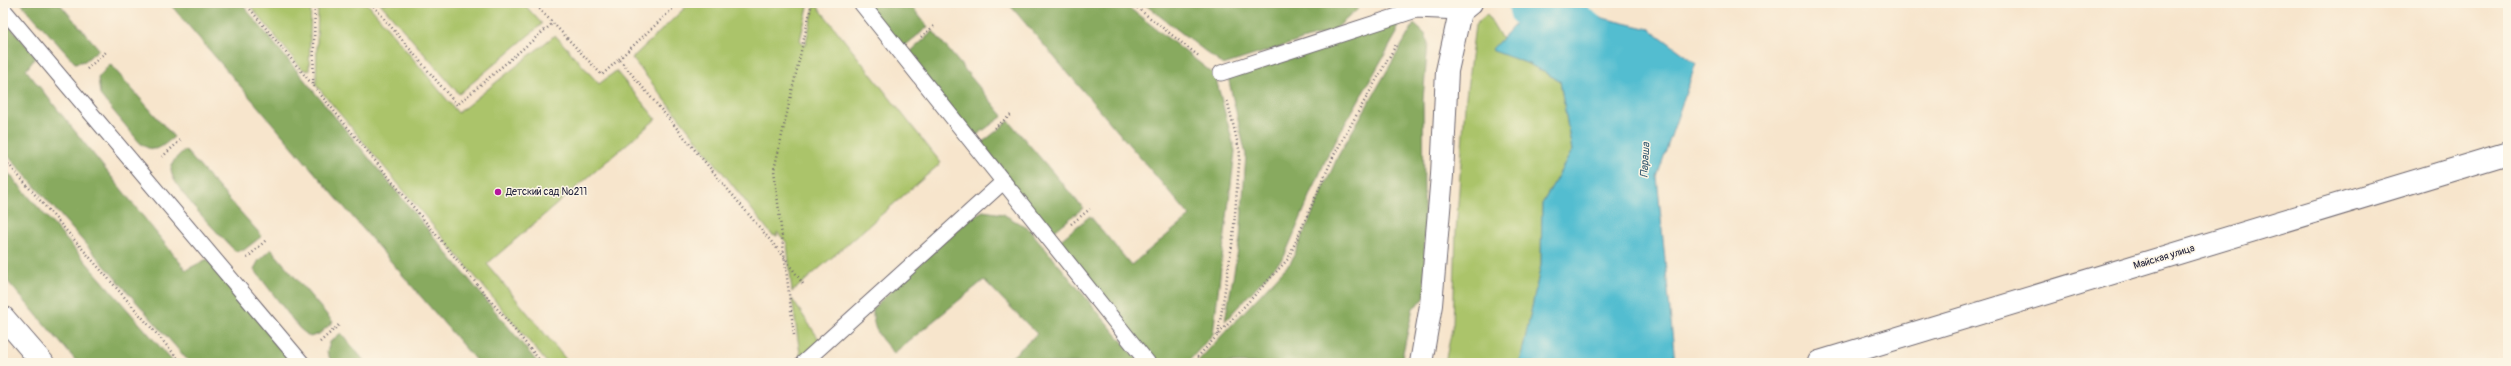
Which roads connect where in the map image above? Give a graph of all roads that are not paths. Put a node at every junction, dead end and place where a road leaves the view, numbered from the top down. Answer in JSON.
{"nodes":[{"id":1,"x":861,"y":3,"type":"edge"},
{"id":2,"x":1461,"y":6,"type":"edge"},
{"id":3,"x":3,"y":9,"type":"edge"},
{"id":4,"x":1221,"y":73,"type":"road end"},
{"id":5,"x":2508,"y":153,"type":"edge"},
{"id":6,"x":1003,"y":182,"type":"junction"},
{"id":7,"x":3,"y":317,"type":"edge"},
{"id":8,"x":1819,"y":362,"type":"dead end"},
{"id":9,"x":43,"y":363,"type":"edge"},
{"id":10,"x":302,"y":363,"type":"edge"},
{"id":11,"x":803,"y":363,"type":"edge"},
{"id":12,"x":1148,"y":363,"type":"edge"},
{"id":13,"x":1421,"y":363,"type":"edge"}],
"edges":[{"from":1,"to":6,"type":"lane"},
{"from":2,"to":4,"type":"lane"},
{"from":2,"to":13,"type":"street"},
{"from":3,"to":10,"type":"lane"},
{"from":5,"to":8,"type":"street","name":"Майская улица"},
{"from":6,"to":11,"type":"lane"},
{"from":6,"to":12,"type":"lane"},
{"from":7,"to":9,"type":"street"}]}
